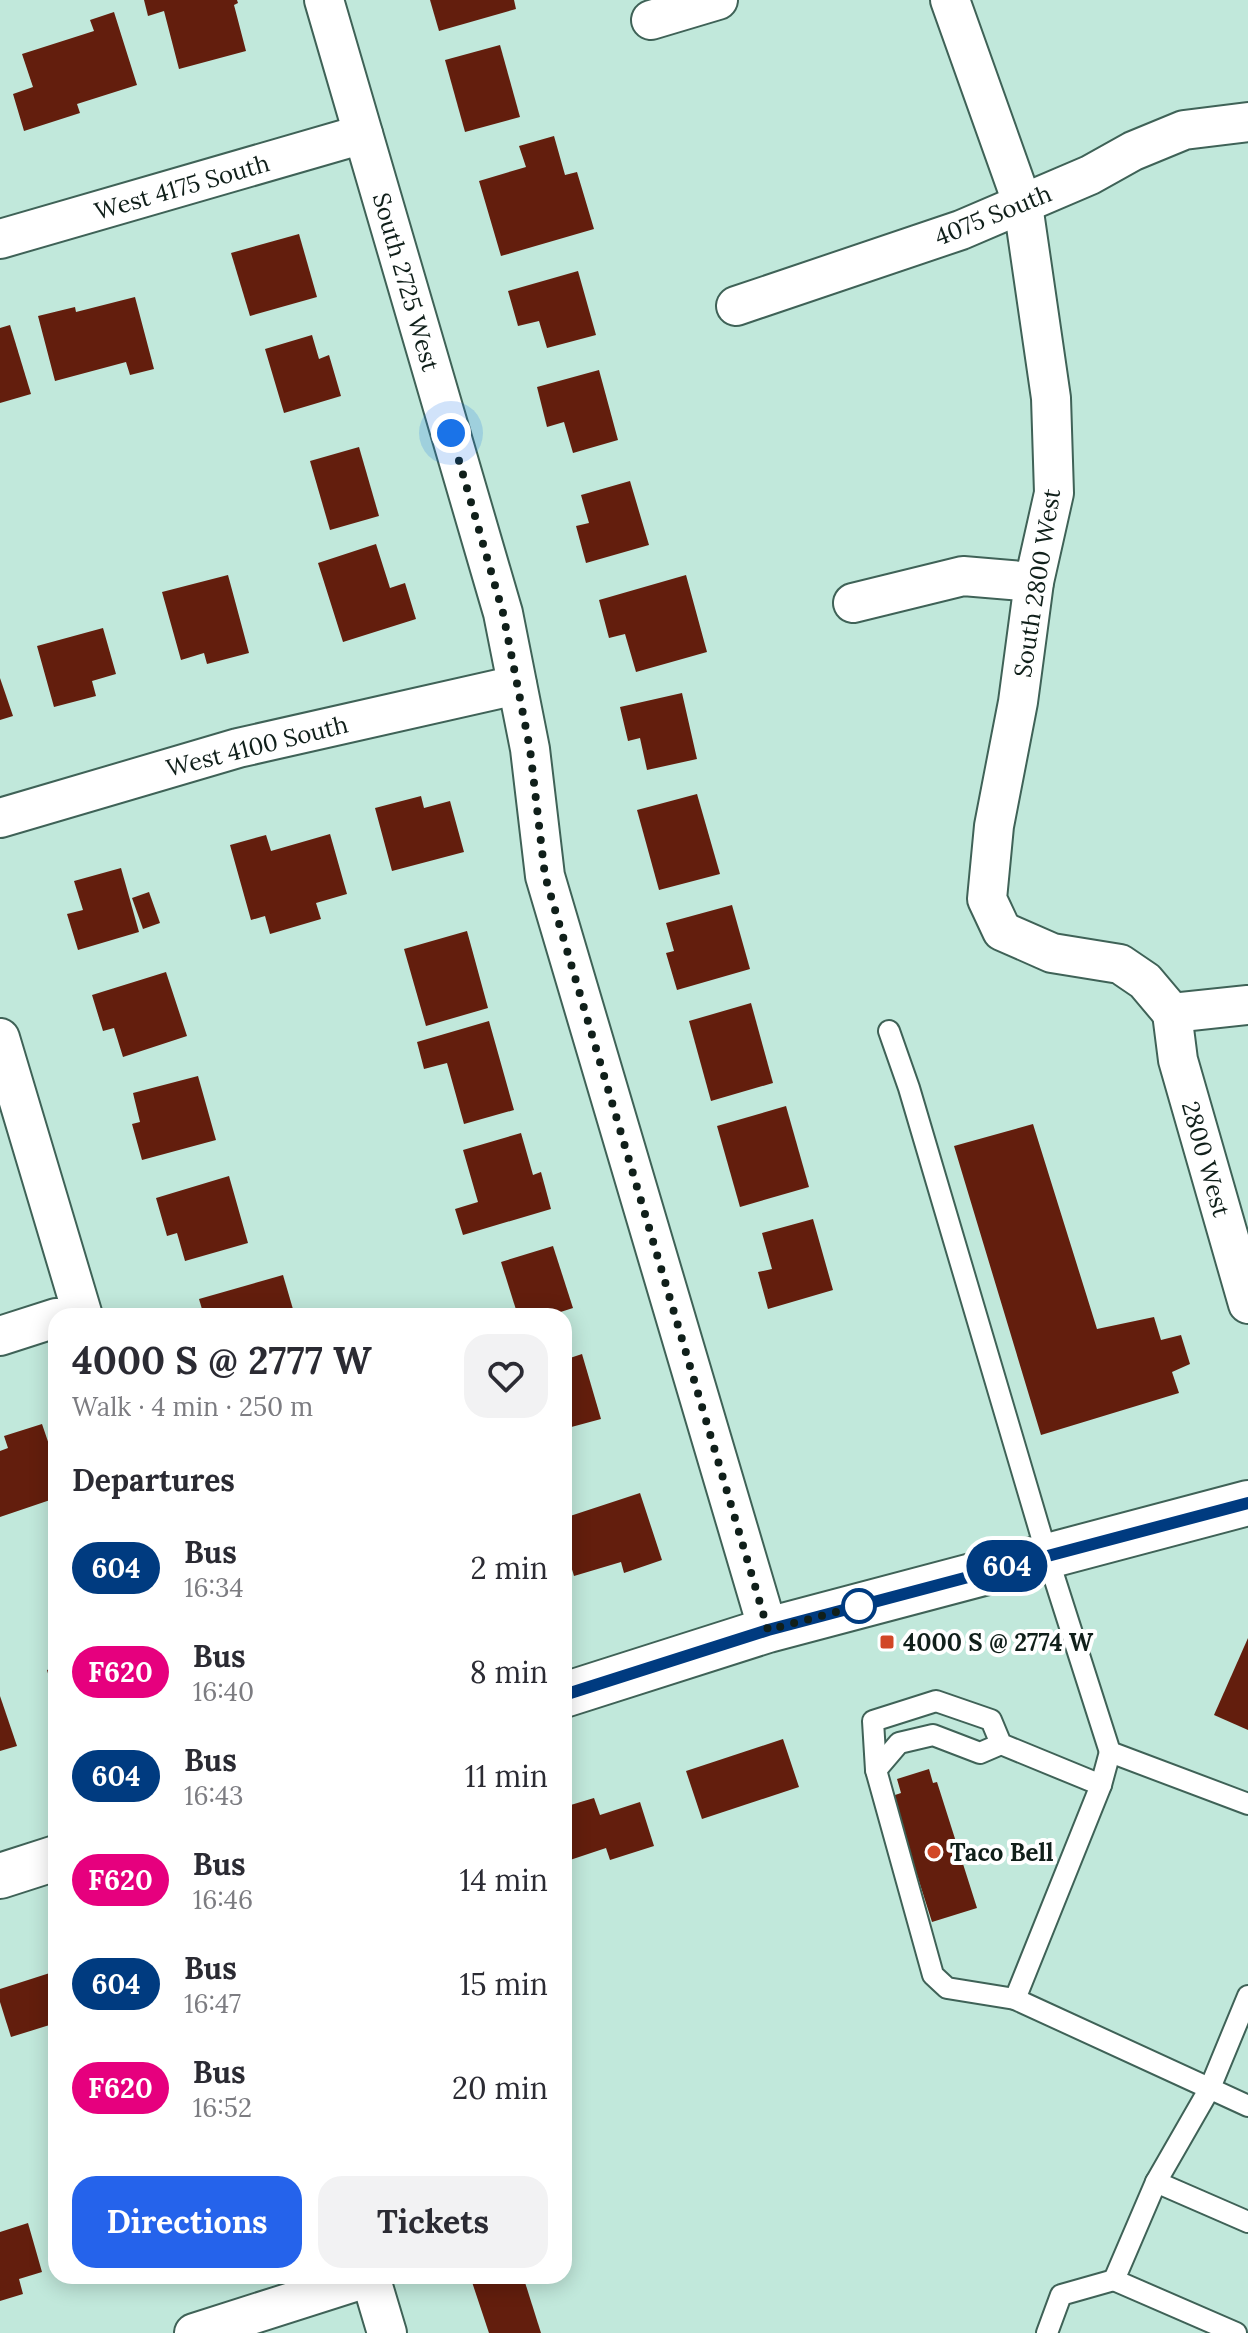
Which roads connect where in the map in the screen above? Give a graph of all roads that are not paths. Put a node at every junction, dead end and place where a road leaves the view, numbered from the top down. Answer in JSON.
{"nodes":[{"id":1,"x":324,"y":0,"type":"edge"},
{"id":2,"x":718,"y":0,"type":"edge"},
{"id":3,"x":950,"y":0,"type":"edge"},
{"id":4,"x":651,"y":20,"type":"dead end"},
{"id":5,"x":1248,"y":122,"type":"edge"},
{"id":6,"x":363,"y":134,"type":"junction"},
{"id":7,"x":1023,"y":205,"type":"junction"},
{"id":8,"x":0,"y":239,"type":"edge"},
{"id":9,"x":736,"y":306,"type":"dead end"},
{"id":10,"x":1034,"y":582,"type":"junction"},
{"id":11,"x":853,"y":603,"type":"dead end"},
{"id":12,"x":517,"y":685,"type":"junction"},
{"id":13,"x":0,"y":818,"type":"edge"},
{"id":14,"x":1248,"y":1005,"type":"edge"},
{"id":15,"x":1172,"y":1013,"type":"junction"},
{"id":16,"x":889,"y":1031,"type":"dead end"},
{"id":17,"x":0,"y":1038,"type":"edge"},
{"id":18,"x":1248,"y":1304,"type":"edge"},
{"id":19,"x":69,"y":1308,"type":"edge"},
{"id":20,"x":48,"y":1322,"type":"edge"},
{"id":21,"x":0,"y":1336,"type":"edge"},
{"id":22,"x":1248,"y":1503,"type":"edge"},
{"id":23,"x":1047,"y":1555,"type":"junction"},
{"id":24,"x":768,"y":1630,"type":"junction"},
{"id":25,"x":572,"y":1692,"type":"edge"},
{"id":26,"x":1001,"y":1744,"type":"junction"},
{"id":27,"x":1110,"y":1752,"type":"junction"},
{"id":28,"x":876,"y":1770,"type":"junction"},
{"id":29,"x":1101,"y":1785,"type":"junction"},
{"id":30,"x":1248,"y":1804,"type":"edge"},
{"id":31,"x":48,"y":1861,"type":"edge"},
{"id":32,"x":0,"y":1876,"type":"edge"},
{"id":33,"x":1248,"y":1996,"type":"edge"},
{"id":34,"x":1015,"y":1999,"type":"junction"},
{"id":35,"x":1241,"y":2034,"type":"edge"},
{"id":36,"x":1210,"y":2088,"type":"junction"},
{"id":37,"x":1248,"y":2106,"type":"edge"},
{"id":38,"x":1156,"y":2182,"type":"junction"},
{"id":39,"x":1248,"y":2222,"type":"edge"},
{"id":40,"x":1114,"y":2280,"type":"junction"},
{"id":41,"x":345,"y":2284,"type":"edge"},
{"id":42,"x":372,"y":2284,"type":"edge"},
{"id":43,"x":194,"y":2333,"type":"edge"},
{"id":44,"x":387,"y":2333,"type":"edge"},
{"id":45,"x":1047,"y":2333,"type":"edge"},
{"id":46,"x":1236,"y":2333,"type":"edge"}],
"edges":[{"from":1,"to":6,"type":"street","name":"South 2725 West"},
{"from":2,"to":4,"type":"street"},
{"from":3,"to":7,"type":"street","name":"South 2800 West"},
{"from":5,"to":7,"type":"street","name":"4075 South"},
{"from":6,"to":8,"type":"street","name":"West 4175 South"},
{"from":6,"to":12,"type":"street","name":"South 2725 West"},
{"from":7,"to":9,"type":"street","name":"4075 South"},
{"from":7,"to":10,"type":"street","name":"South 2800 West"},
{"from":10,"to":11,"type":"street"},
{"from":10,"to":15,"type":"street","name":"South 2800 West"},
{"from":12,"to":13,"type":"street","name":"West 4100 South"},
{"from":12,"to":24,"type":"street","name":"South 2725 West"},
{"from":14,"to":15,"type":"street"},
{"from":15,"to":18,"type":"street","name":"2800 West"},
{"from":16,"to":23,"type":"lane"},
{"from":17,"to":19,"type":"street"},
{"from":20,"to":21,"type":"street"},
{"from":22,"to":23,"type":"street"},
{"from":23,"to":24,"type":"street"},
{"from":23,"to":27,"type":"lane"},
{"from":24,"to":25,"type":"street"},
{"from":26,"to":28,"type":"lane"},
{"from":26,"to":28,"type":"lane"},
{"from":26,"to":29,"type":"lane"},
{"from":27,"to":29,"type":"lane"},
{"from":27,"to":30,"type":"lane"},
{"from":28,"to":34,"type":"lane"},
{"from":29,"to":34,"type":"lane"},
{"from":31,"to":32,"type":"street"},
{"from":33,"to":35,"type":"lane"},
{"from":34,"to":36,"type":"lane"},
{"from":35,"to":36,"type":"lane"},
{"from":36,"to":37,"type":"lane"},
{"from":36,"to":38,"type":"lane"},
{"from":38,"to":39,"type":"lane"},
{"from":38,"to":40,"type":"lane"},
{"from":40,"to":45,"type":"lane"},
{"from":40,"to":46,"type":"lane"},
{"from":41,"to":43,"type":"street"},
{"from":42,"to":44,"type":"street"}]}
